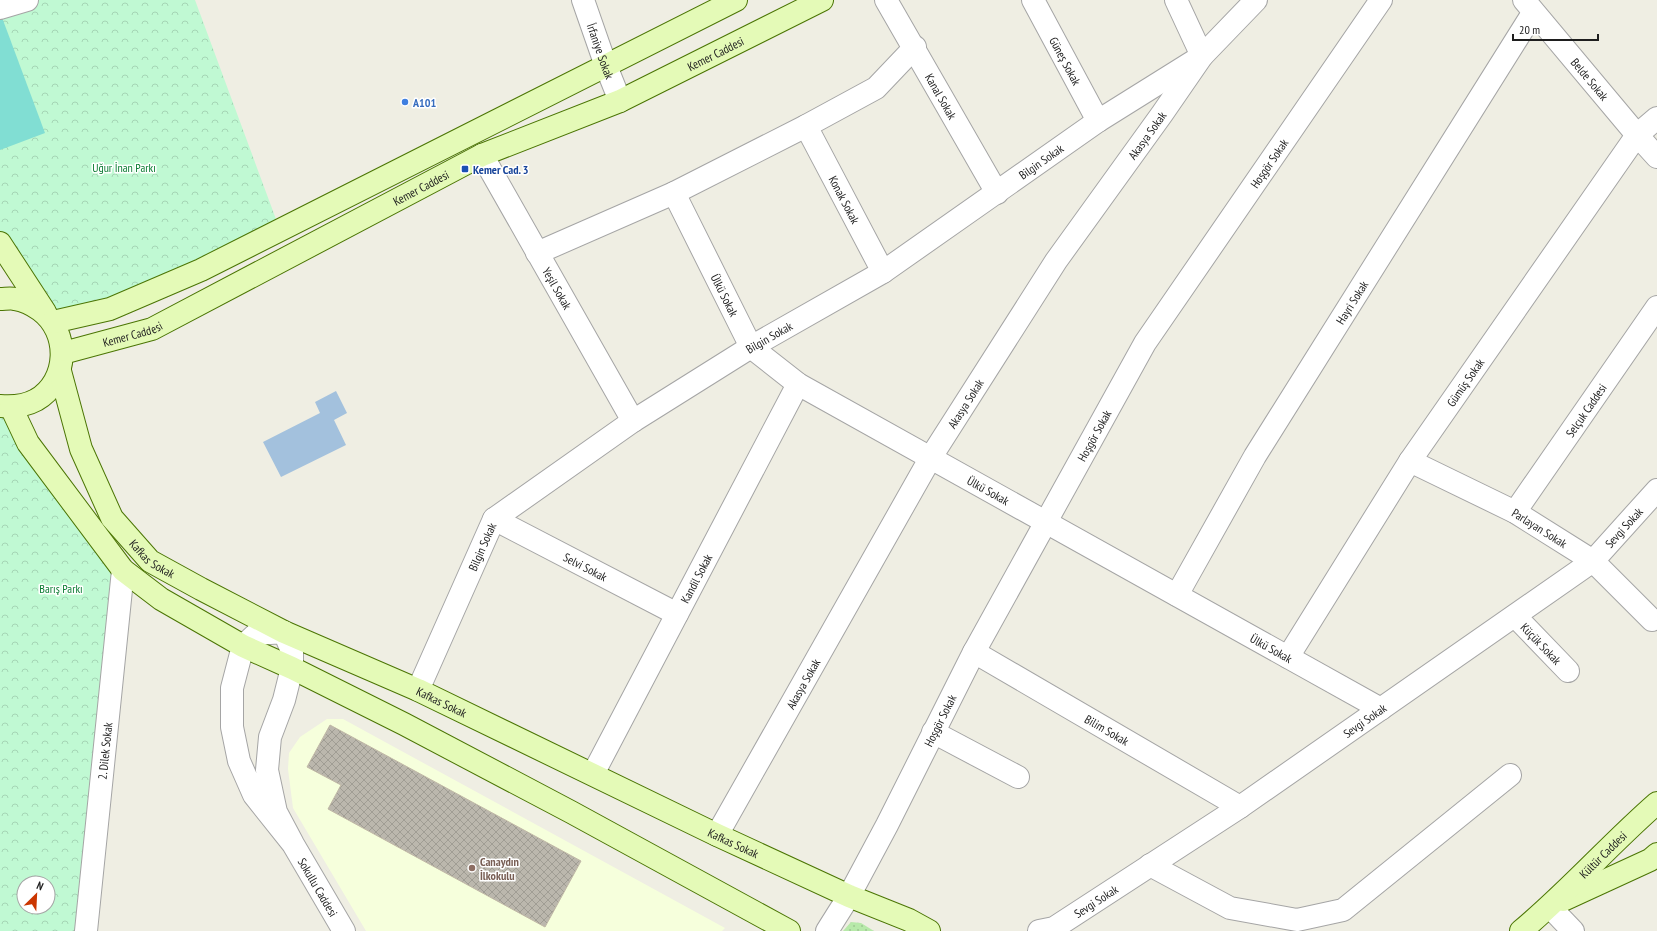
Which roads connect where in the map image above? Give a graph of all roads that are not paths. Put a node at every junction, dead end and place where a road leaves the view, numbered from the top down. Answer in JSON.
{"nodes":[{"id":1,"x":27,"y":0,"type":"edge"},
{"id":2,"x":583,"y":0,"type":"edge"},
{"id":3,"x":736,"y":0,"type":"edge"},
{"id":4,"x":822,"y":0,"type":"edge"},
{"id":5,"x":886,"y":0,"type":"edge"},
{"id":6,"x":1033,"y":0,"type":"edge"},
{"id":7,"x":1176,"y":0,"type":"edge"},
{"id":8,"x":1256,"y":0,"type":"edge"},
{"id":9,"x":1381,"y":0,"type":"edge"},
{"id":10,"x":1529,"y":6,"type":"edge"},
{"id":11,"x":0,"y":8,"type":"edge"},
{"id":12,"x":915,"y":48,"type":"junction"},
{"id":13,"x":1202,"y":56,"type":"junction"},
{"id":14,"x":606,"y":66,"type":"junction"},
{"id":15,"x":620,"y":101,"type":"junction"},
{"id":16,"x":1657,"y":118,"type":"edge"},
{"id":17,"x":1098,"y":122,"type":"junction"},
{"id":18,"x":806,"y":126,"type":"junction"},
{"id":19,"x":1637,"y":135,"type":"junction"},
{"id":20,"x":482,"y":155,"type":"junction"},
{"id":21,"x":1657,"y":157,"type":"edge"},
{"id":22,"x":674,"y":193,"type":"junction"},
{"id":23,"x":997,"y":193,"type":"junction"},
{"id":24,"x":0,"y":243,"type":"edge"},
{"id":25,"x":537,"y":253,"type":"junction"},
{"id":26,"x":883,"y":272,"type":"junction"},
{"id":27,"x":0,"y":299,"type":"edge"},
{"id":28,"x":1657,"y":307,"type":"edge"},
{"id":29,"x":50,"y":319,"type":"junction"},
{"id":30,"x":751,"y":347,"type":"junction"},
{"id":31,"x":61,"y":362,"type":"junction"},
{"id":32,"x":798,"y":384,"type":"junction"},
{"id":33,"x":6,"y":407,"type":"edge"},
{"id":34,"x":633,"y":421,"type":"junction"},
{"id":35,"x":931,"y":457,"type":"junction"},
{"id":36,"x":1410,"y":461,"type":"junction"},
{"id":37,"x":1657,"y":490,"type":"edge"},
{"id":38,"x":1515,"y":512,"type":"junction"},
{"id":39,"x":494,"y":518,"type":"junction"},
{"id":40,"x":1046,"y":522,"type":"junction"},
{"id":41,"x":1593,"y":561,"type":"junction"},
{"id":42,"x":123,"y":570,"type":"junction"},
{"id":43,"x":1177,"y":595,"type":"junction"},
{"id":44,"x":678,"y":614,"type":"junction"},
{"id":45,"x":1515,"y":616,"type":"junction"},
{"id":46,"x":1652,"y":620,"type":"dead end"},
{"id":47,"x":284,"y":632,"type":"junction"},
{"id":48,"x":243,"y":646,"type":"junction"},
{"id":49,"x":974,"y":652,"type":"junction"},
{"id":50,"x":1288,"y":657,"type":"junction"},
{"id":51,"x":292,"y":668,"type":"junction"},
{"id":52,"x":1568,"y":671,"type":"dead end"},
{"id":53,"x":418,"y":690,"type":"junction"},
{"id":54,"x":1381,"y":709,"type":"junction"},
{"id":55,"x":934,"y":732,"type":"junction"},
{"id":56,"x":592,"y":774,"type":"junction"},
{"id":57,"x":1510,"y":775,"type":"dead end"},
{"id":58,"x":1018,"y":777,"type":"dead end"},
{"id":59,"x":1657,"y":803,"type":"edge"},
{"id":60,"x":1240,"y":807,"type":"junction"},
{"id":61,"x":717,"y":835,"type":"junction"},
{"id":62,"x":293,"y":844,"type":"junction"},
{"id":63,"x":1657,"y":854,"type":"edge"},
{"id":64,"x":1150,"y":865,"type":"junction"},
{"id":65,"x":849,"y":896,"type":"junction"},
{"id":66,"x":1550,"y":907,"type":"junction"},
{"id":67,"x":784,"y":930,"type":"edge"},
{"id":68,"x":1049,"y":930,"type":"edge"},
{"id":69,"x":86,"y":931,"type":"edge"},
{"id":70,"x":344,"y":931,"type":"edge"},
{"id":71,"x":827,"y":931,"type":"edge"},
{"id":72,"x":929,"y":931,"type":"edge"},
{"id":73,"x":1521,"y":931,"type":"edge"},
{"id":74,"x":1573,"y":931,"type":"edge"}],
"edges":[{"from":1,"to":11,"type":"street"},
{"from":2,"to":14,"type":"street","name":"İrfaniye Sokak"},
{"from":3,"to":14,"type":"street"},
{"from":4,"to":15,"type":"street","name":"Kemer Caddesi"},
{"from":5,"to":12,"type":"street","name":"Kanal Sokak"},
{"from":6,"to":17,"type":"street","name":"Güneş Sokak"},
{"from":7,"to":13,"type":"street"},
{"from":8,"to":13,"type":"street","name":"Akasya Sokak"},
{"from":9,"to":40,"type":"street","name":"Hoşgör Sokak"},
{"from":10,"to":19,"type":"street","name":"Belde Sokak"},
{"from":10,"to":43,"type":"street","name":"Hayri Sokak"},
{"from":12,"to":18,"type":"street"},
{"from":12,"to":23,"type":"street","name":"Kanal Sokak"},
{"from":13,"to":17,"type":"street","name":"Bilgin Sokak"},
{"from":13,"to":35,"type":"street","name":"Akasya Sokak"},
{"from":14,"to":15,"type":"street","name":"İrfaniye Sokak"},
{"from":14,"to":29,"type":"street"},
{"from":15,"to":20,"type":"street","name":"Kemer Caddesi"},
{"from":16,"to":19,"type":"street","name":"Gümüş Sokak"},
{"from":17,"to":23,"type":"street","name":"Bilgin Sokak"},
{"from":18,"to":22,"type":"street"},
{"from":18,"to":26,"type":"street","name":"Konak Sokak"},
{"from":19,"to":21,"type":"street","name":"Belde Sokak"},
{"from":19,"to":36,"type":"street","name":"Gümüş Sokak"},
{"from":20,"to":25,"type":"street","name":"Yeşil Sokak"},
{"from":20,"to":31,"type":"street","name":"Kemer Caddesi"},
{"from":22,"to":25,"type":"street"},
{"from":22,"to":30,"type":"street","name":"Ülkü Sokak"},
{"from":23,"to":26,"type":"street","name":"Bilgin Sokak"},
{"from":24,"to":29,"type":"street","name":"Kafkas Sokak"},
{"from":25,"to":34,"type":"street","name":"Yeşil Sokak"},
{"from":26,"to":30,"type":"street","name":"Bilgin Sokak"},
{"from":27,"to":29,"type":"street"},
{"from":28,"to":38,"type":"street","name":"Selçuk Caddesi"},
{"from":29,"to":31,"type":"street","name":"Kafkas Sokak"},
{"from":30,"to":32,"type":"street","name":"Ülkü Sokak"},
{"from":30,"to":34,"type":"street","name":"Bilgin Sokak"},
{"from":31,"to":33,"type":"street"},
{"from":31,"to":47,"type":"street","name":"Kafkas Sokak"},
{"from":32,"to":35,"type":"street","name":"Ülkü Sokak"},
{"from":32,"to":44,"type":"street","name":"Kandil Sokak"},
{"from":33,"to":42,"type":"street"},
{"from":34,"to":39,"type":"street","name":"Bilgin Sokak"},
{"from":35,"to":40,"type":"street","name":"Ülkü Sokak"},
{"from":35,"to":61,"type":"street","name":"Akasya Sokak"},
{"from":36,"to":38,"type":"street","name":"Parlayan Sokak"},
{"from":36,"to":50,"type":"street","name":"Gümüş Sokak"},
{"from":37,"to":41,"type":"street","name":"Sevgi Sokak"},
{"from":38,"to":41,"type":"street","name":"Parlayan Sokak"},
{"from":39,"to":44,"type":"street","name":"Selvi Sokak"},
{"from":39,"to":53,"type":"street","name":"Bilgin Sokak"},
{"from":40,"to":43,"type":"street","name":"Ülkü Sokak"},
{"from":40,"to":49,"type":"street","name":"Hoşgör Sokak"},
{"from":41,"to":45,"type":"street","name":"Sevgi Sokak"},
{"from":41,"to":46,"type":"street","name":"Parlayan Sokak"},
{"from":42,"to":48,"type":"street"},
{"from":42,"to":69,"type":"street","name":"2. Dilek Sokak"},
{"from":43,"to":50,"type":"street","name":"Ülkü Sokak"},
{"from":44,"to":56,"type":"street","name":"Kandil Sokak"},
{"from":45,"to":52,"type":"street","name":"Küçük Sokak"},
{"from":45,"to":54,"type":"street","name":"Sevgi Sokak"},
{"from":47,"to":48,"type":"street"},
{"from":47,"to":51,"type":"street"},
{"from":47,"to":53,"type":"street","name":"Kafkas Sokak"},
{"from":48,"to":51,"type":"street"},
{"from":48,"to":62,"type":"street"},
{"from":49,"to":55,"type":"street","name":"Hoşgör Sokak"},
{"from":49,"to":60,"type":"street","name":"Bilim Sokak"},
{"from":50,"to":54,"type":"street","name":"Ülkü Sokak"},
{"from":51,"to":62,"type":"street"},
{"from":51,"to":67,"type":"street"},
{"from":53,"to":56,"type":"street","name":"Kafkas Sokak"},
{"from":54,"to":60,"type":"street","name":"Sevgi Sokak"},
{"from":55,"to":58,"type":"street"},
{"from":55,"to":65,"type":"street","name":"Hoşgör Sokak"},
{"from":56,"to":61,"type":"street","name":"Kafkas Sokak"},
{"from":57,"to":64,"type":"street"},
{"from":59,"to":66,"type":"street","name":"Kültür Caddesi"},
{"from":60,"to":64,"type":"street","name":"Sevgi Sokak"},
{"from":61,"to":65,"type":"street","name":"Kafkas Sokak"},
{"from":62,"to":70,"type":"street","name":"Sokullu Caddesi"},
{"from":63,"to":66,"type":"street","name":"Kültür Caddesi"},
{"from":64,"to":68,"type":"street","name":"Sevgi Sokak"},
{"from":65,"to":71,"type":"street","name":"Hoşgör Sokak"},
{"from":65,"to":72,"type":"street","name":"Kafkas Sokak"},
{"from":66,"to":73,"type":"street","name":"Kültür Caddesi"},
{"from":66,"to":74,"type":"street"}]}
